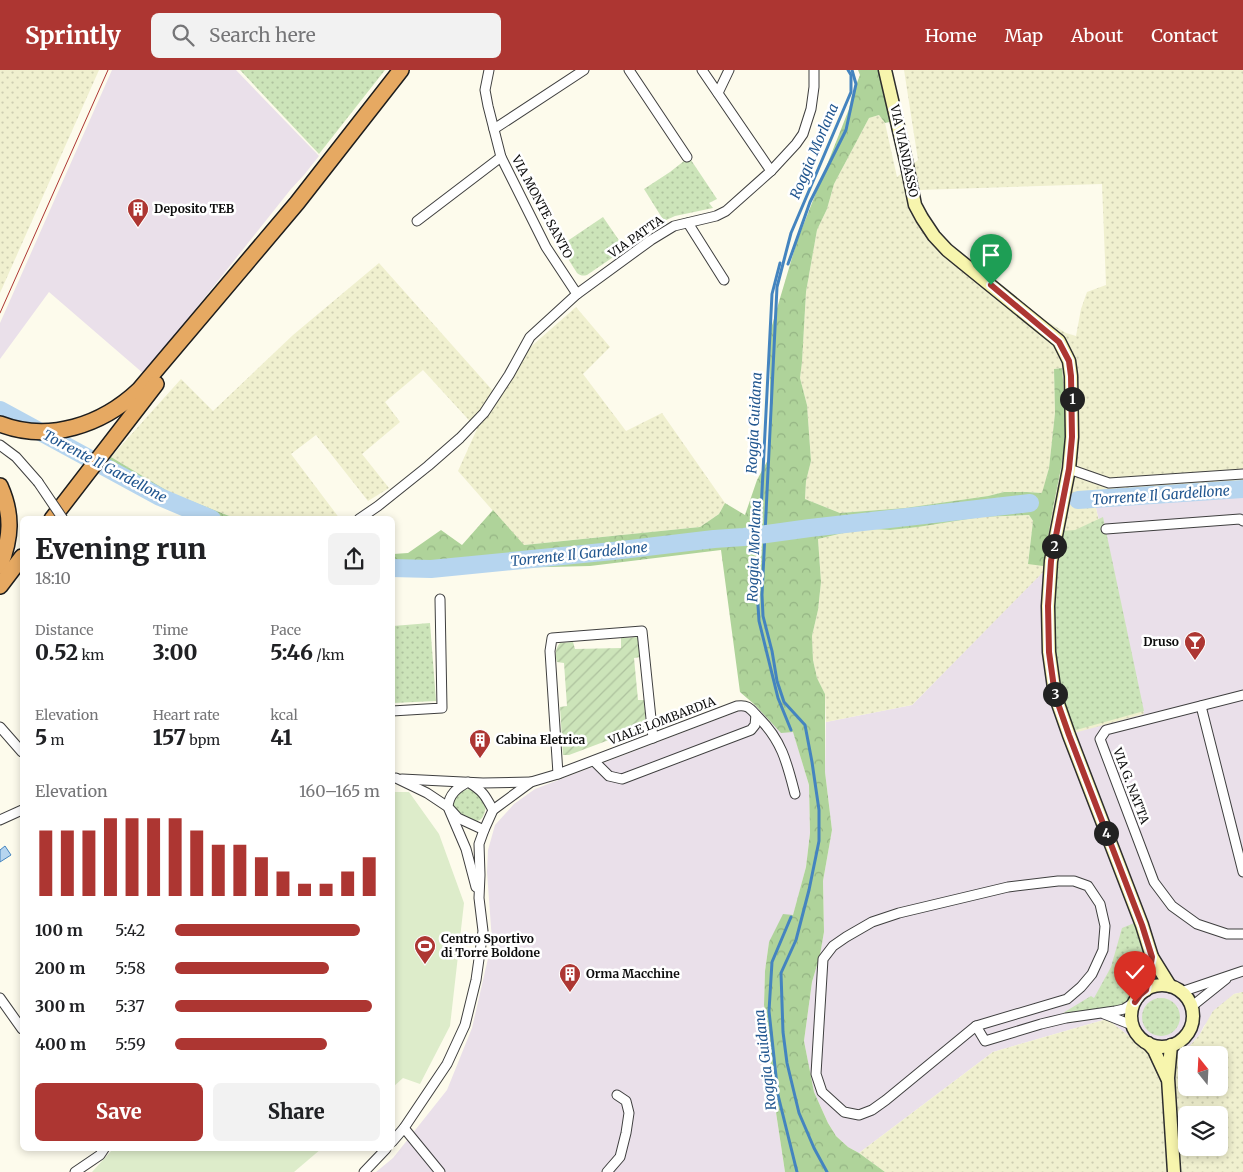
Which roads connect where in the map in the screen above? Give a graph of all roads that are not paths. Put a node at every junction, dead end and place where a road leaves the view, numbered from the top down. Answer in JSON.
{"nodes":[{"id":1,"x":401,"y":70,"type":"edge"},
{"id":2,"x":489,"y":70,"type":"edge"},
{"id":3,"x":584,"y":70,"type":"edge"},
{"id":4,"x":629,"y":70,"type":"edge"},
{"id":5,"x":702,"y":70,"type":"edge"},
{"id":6,"x":729,"y":70,"type":"edge"},
{"id":7,"x":814,"y":70,"type":"edge"},
{"id":8,"x":885,"y":70,"type":"edge"},
{"id":9,"x":718,"y":93,"type":"junction"},
{"id":10,"x":494,"y":129,"type":"junction"},
{"id":11,"x":501,"y":157,"type":"junction"},
{"id":12,"x":687,"y":157,"type":"dead end"},
{"id":13,"x":771,"y":171,"type":"junction"},
{"id":14,"x":297,"y":204,"type":"junction"},
{"id":15,"x":417,"y":221,"type":"dead end"},
{"id":16,"x":688,"y":223,"type":"junction"},
{"id":17,"x":724,"y":280,"type":"dead end"},
{"id":18,"x":577,"y":294,"type":"junction"},
{"id":19,"x":0,"y":424,"type":"edge"},
{"id":20,"x":0,"y":444,"type":"edge"},
{"id":21,"x":1069,"y":469,"type":"junction"},
{"id":22,"x":1243,"y":474,"type":"edge"},
{"id":23,"x":0,"y":486,"type":"edge"},
{"id":24,"x":54,"y":516,"type":"edge"},
{"id":25,"x":61,"y":516,"type":"edge"},
{"id":26,"x":363,"y":516,"type":"edge"},
{"id":27,"x":1243,"y":521,"type":"edge"},
{"id":28,"x":1106,"y":529,"type":"dead end"},
{"id":29,"x":20,"y":560,"type":"edge"},
{"id":30,"x":0,"y":566,"type":"edge"},
{"id":31,"x":0,"y":586,"type":"edge"},
{"id":32,"x":440,"y":599,"type":"dead end"},
{"id":33,"x":1243,"y":695,"type":"edge"},
{"id":34,"x":1201,"y":706,"type":"junction"},
{"id":35,"x":395,"y":711,"type":"edge"},
{"id":36,"x":756,"y":715,"type":"junction"},
{"id":37,"x":0,"y":727,"type":"edge"},
{"id":38,"x":653,"y":738,"type":"junction"},
{"id":39,"x":20,"y":750,"type":"edge"},
{"id":40,"x":594,"y":761,"type":"junction"},
{"id":41,"x":558,"y":774,"type":"junction"},
{"id":42,"x":395,"y":778,"type":"edge"},
{"id":43,"x":395,"y":778,"type":"edge"},
{"id":44,"x":468,"y":782,"type":"junction"},
{"id":45,"x":531,"y":782,"type":"junction"},
{"id":46,"x":795,"y":794,"type":"dead end"},
{"id":47,"x":448,"y":807,"type":"junction"},
{"id":48,"x":493,"y":810,"type":"junction"},
{"id":49,"x":20,"y":811,"type":"edge"},
{"id":50,"x":0,"y":820,"type":"edge"},
{"id":51,"x":484,"y":830,"type":"junction"},
{"id":52,"x":1243,"y":872,"type":"edge"},
{"id":53,"x":479,"y":898,"type":"junction"},
{"id":54,"x":1243,"y":934,"type":"edge"},
{"id":55,"x":1152,"y":957,"type":"junction"},
{"id":56,"x":1243,"y":971,"type":"edge"},
{"id":57,"x":1232,"y":974,"type":"junction"},
{"id":58,"x":1175,"y":989,"type":"junction"},
{"id":59,"x":1146,"y":990,"type":"junction"},
{"id":60,"x":0,"y":998,"type":"edge"},
{"id":61,"x":1135,"y":1002,"type":"junction"},
{"id":62,"x":1191,"y":1007,"type":"junction"},
{"id":63,"x":1102,"y":1013,"type":"junction"},
{"id":64,"x":1132,"y":1025,"type":"junction"},
{"id":65,"x":20,"y":1026,"type":"edge"},
{"id":66,"x":976,"y":1026,"type":"junction"},
{"id":67,"x":1148,"y":1043,"type":"junction"},
{"id":68,"x":1171,"y":1045,"type":"junction"},
{"id":69,"x":1168,"y":1078,"type":"junction"},
{"id":70,"x":617,"y":1095,"type":"dead end"},
{"id":71,"x":404,"y":1128,"type":"junction"},
{"id":72,"x":395,"y":1138,"type":"edge"},
{"id":73,"x":103,"y":1151,"type":"edge"},
{"id":74,"x":384,"y":1151,"type":"edge"},
{"id":75,"x":75,"y":1172,"type":"edge"},
{"id":76,"x":364,"y":1172,"type":"edge"},
{"id":77,"x":440,"y":1172,"type":"edge"},
{"id":78,"x":608,"y":1172,"type":"edge"},
{"id":79,"x":1174,"y":1172,"type":"edge"}],
"edges":[{"from":1,"to":14,"type":"highway"},
{"from":2,"to":10,"type":"street","name":"VIA MONTE SANTO"},
{"from":3,"to":10,"type":"street"},
{"from":4,"to":12,"type":"street"},
{"from":5,"to":9,"type":"street"},
{"from":6,"to":9,"type":"street"},
{"from":7,"to":13,"type":"street","name":"VIA PATTA"},
{"from":8,"to":21,"type":"street","name":"VIA VIANDASSO"},
{"from":9,"to":13,"type":"street"},
{"from":10,"to":11,"type":"street","name":"VIA MONTE SANTO"},
{"from":11,"to":15,"type":"street"},
{"from":11,"to":18,"type":"street","name":"VIA MONTE SANTO"},
{"from":13,"to":16,"type":"street","name":"VIA PATTA"},
{"from":14,"to":19,"type":"highway"},
{"from":14,"to":24,"type":"highway"},
{"from":16,"to":17,"type":"street"},
{"from":16,"to":18,"type":"street","name":"VIA PATTA"},
{"from":18,"to":26,"type":"street","name":"VIA PATTA"},
{"from":20,"to":25,"type":"street","bridge":true},
{"from":21,"to":22,"type":"street"},
{"from":21,"to":55,"type":"street","name":"VIA VIANDASSO"},
{"from":23,"to":30,"type":"highway"},
{"from":27,"to":28,"type":"street"},
{"from":29,"to":31,"type":"highway"},
{"from":32,"to":35,"type":"street"},
{"from":33,"to":34,"type":"street","name":"VIA G. NATTA"},
{"from":34,"to":52,"type":"street"},
{"from":34,"to":54,"type":"street","name":"VIA G. NATTA"},
{"from":36,"to":38,"type":"street","name":"VIALE LOMBARDIA"},
{"from":36,"to":40,"type":"street"},
{"from":36,"to":46,"type":"street","name":"VIALE LOMBARDIA"},
{"from":37,"to":39,"type":"street"},
{"from":38,"to":40,"type":"street","name":"VIALE LOMBARDIA"},
{"from":38,"to":41,"type":"street"},
{"from":40,"to":41,"type":"street","name":"VIALE LOMBARDIA"},
{"from":41,"to":45,"type":"street","name":"VIALE LOMBARDIA"},
{"from":42,"to":44,"type":"street"},
{"from":43,"to":47,"type":"street"},
{"from":44,"to":45,"type":"street"},
{"from":44,"to":47,"type":"street"},
{"from":44,"to":48,"type":"street"},
{"from":45,"to":48,"type":"street","name":"VIALE LOMBARDIA"},
{"from":47,"to":51,"type":"street"},
{"from":47,"to":53,"type":"street"},
{"from":48,"to":51,"type":"street","name":"VIALE LOMBARDIA"},
{"from":49,"to":50,"type":"street"},
{"from":51,"to":53,"type":"street","name":"VIALE LOMBARDIA"},
{"from":53,"to":71,"type":"street","name":"VIALE LOMBARDIA"},
{"from":55,"to":58,"type":"street","name":"VIA VIANDASSO"},
{"from":55,"to":59,"type":"street","name":"VIA VIANDASSO"},
{"from":56,"to":57,"type":"street"},
{"from":57,"to":58,"type":"street"},
{"from":57,"to":62,"type":"street"},
{"from":58,"to":59,"type":"street"},
{"from":58,"to":62,"type":"street"},
{"from":59,"to":61,"type":"street"},
{"from":60,"to":65,"type":"street"},
{"from":61,"to":63,"type":"street"},
{"from":61,"to":64,"type":"street"},
{"from":62,"to":68,"type":"street"},
{"from":63,"to":64,"type":"street"},
{"from":63,"to":66,"type":"street"},
{"from":64,"to":67,"type":"street"},
{"from":66,"to":66,"type":"street"},
{"from":67,"to":68,"type":"street"},
{"from":67,"to":69,"type":"street"},
{"from":68,"to":69,"type":"street"},
{"from":69,"to":79,"type":"street"},
{"from":70,"to":78,"type":"street"},
{"from":71,"to":72,"type":"street","name":"VIALE LOMBARDIA"},
{"from":71,"to":77,"type":"street"},
{"from":73,"to":75,"type":"street"},
{"from":74,"to":76,"type":"street"}]}
